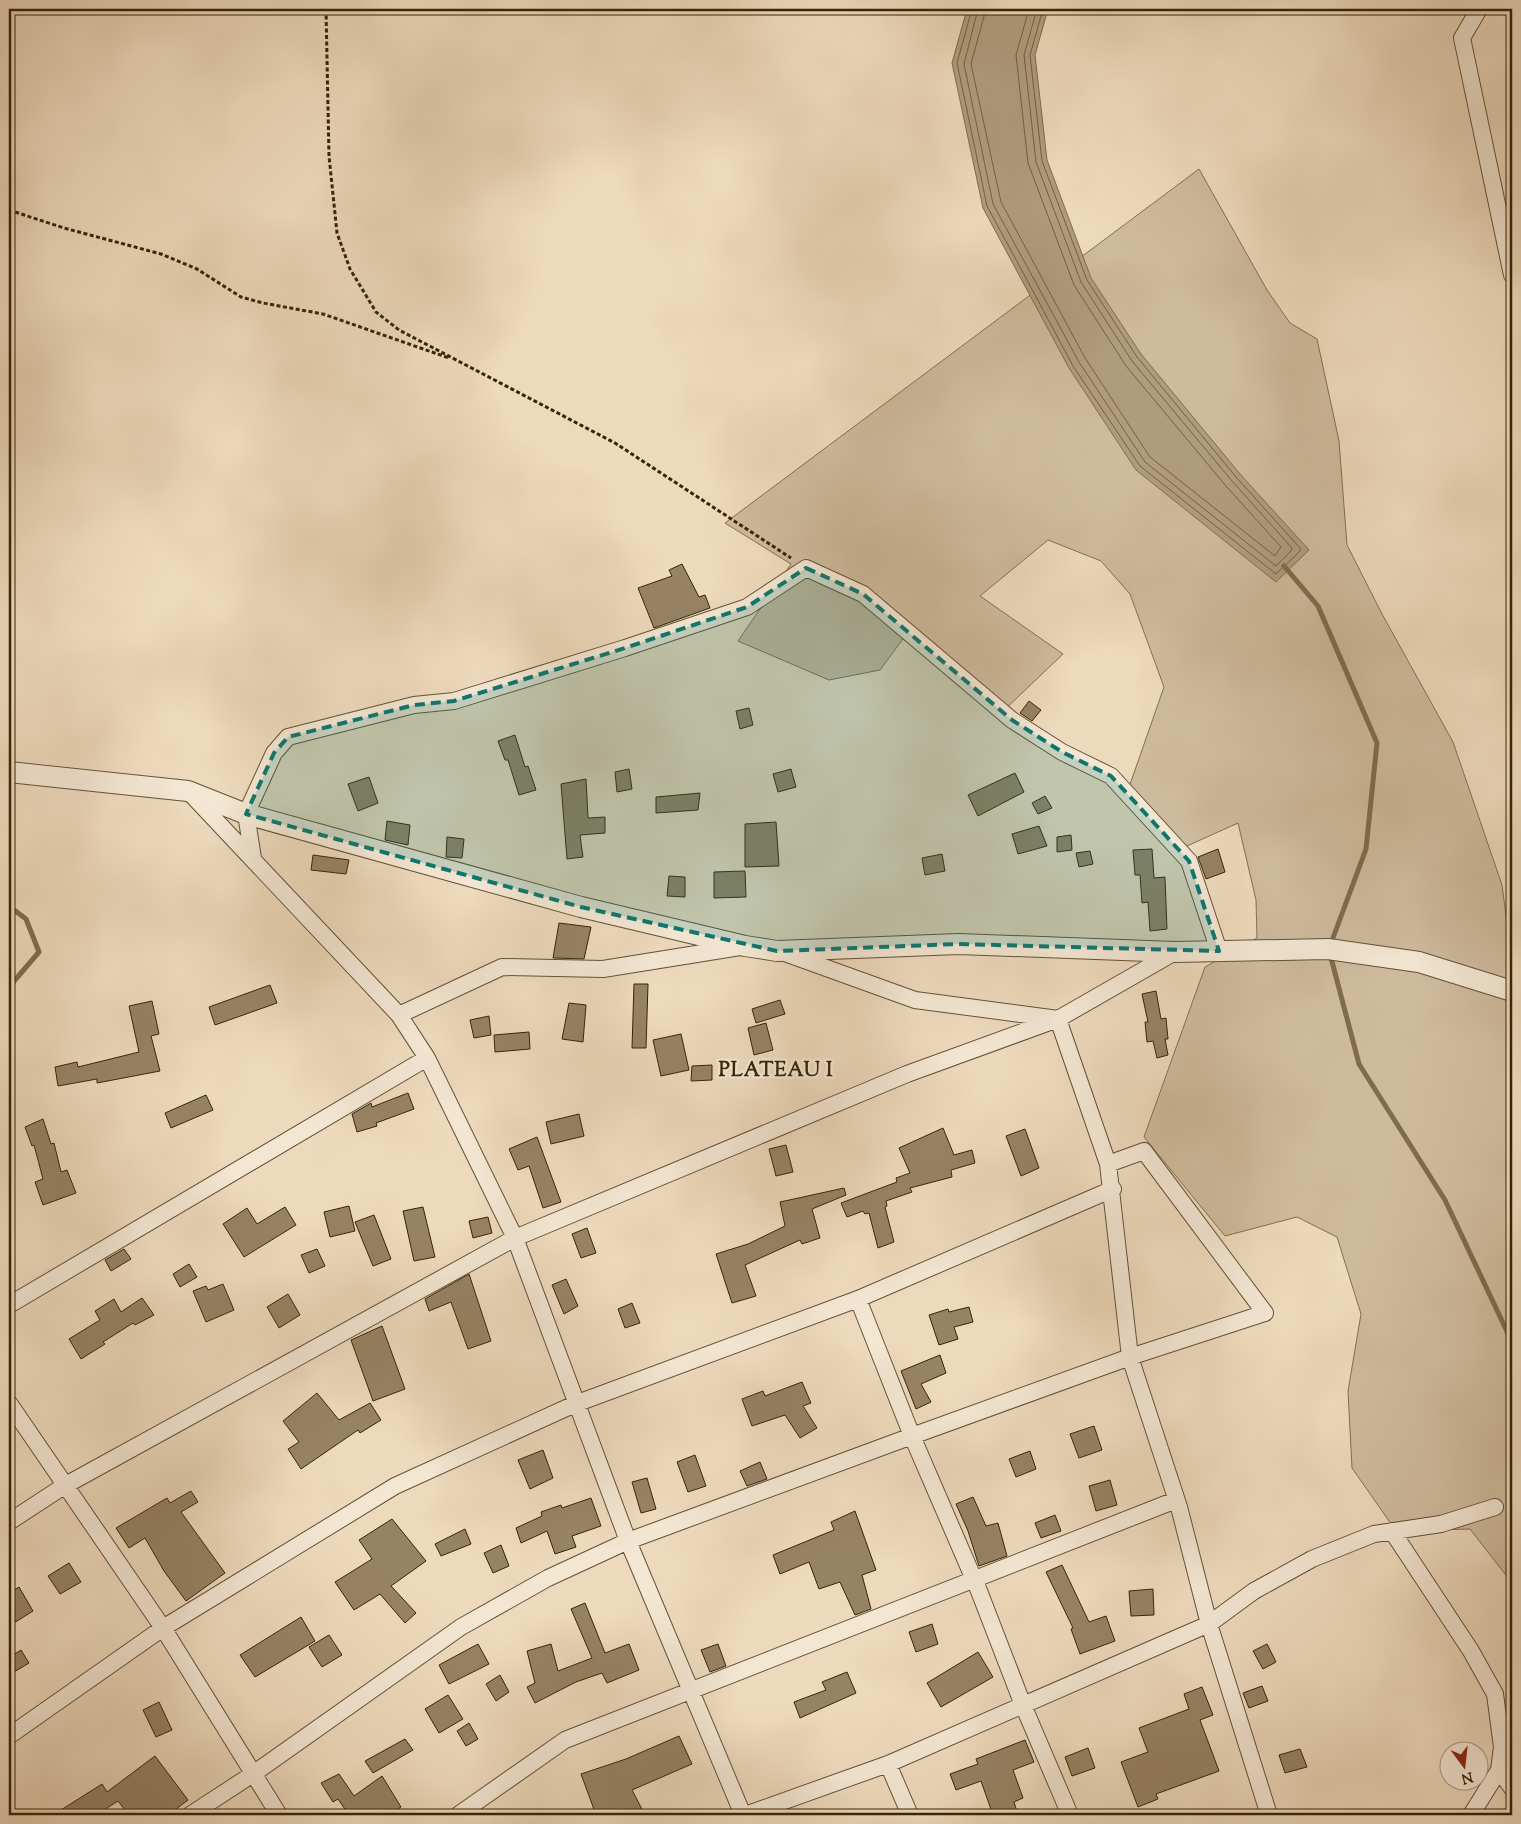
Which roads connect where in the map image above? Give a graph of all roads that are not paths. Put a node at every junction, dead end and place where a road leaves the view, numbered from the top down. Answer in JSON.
{"nodes":[{"id":1,"x":1479,"y":9,"type":"edge"},
{"id":2,"x":1512,"y":271,"type":"edge"},
{"id":3,"x":9,"y":772,"type":"edge"},
{"id":4,"x":188,"y":792,"type":"junction"},
{"id":5,"x":246,"y":814,"type":"junction"},
{"id":6,"x":253,"y":858,"type":"junction"},
{"id":7,"x":745,"y":946,"type":"junction"},
{"id":8,"x":777,"y":951,"type":"junction"},
{"id":9,"x":1219,"y":951,"type":"junction"},
{"id":10,"x":1175,"y":952,"type":"junction"},
{"id":11,"x":1512,"y":991,"type":"edge"},
{"id":12,"x":399,"y":1015,"type":"junction"},
{"id":13,"x":1058,"y":1019,"type":"junction"},
{"id":14,"x":427,"y":1058,"type":"junction"},
{"id":15,"x":1108,"y":1164,"type":"junction"},
{"id":16,"x":1113,"y":1189,"type":"junction"},
{"id":17,"x":515,"y":1238,"type":"junction"},
{"id":18,"x":858,"y":1299,"type":"junction"},
{"id":19,"x":9,"y":1305,"type":"edge"},
{"id":20,"x":1130,"y":1357,"type":"junction"},
{"id":21,"x":9,"y":1403,"type":"edge"},
{"id":22,"x":575,"y":1404,"type":"junction"},
{"id":23,"x":912,"y":1436,"type":"junction"},
{"id":24,"x":64,"y":1486,"type":"junction"},
{"id":25,"x":1176,"y":1500,"type":"junction"},
{"id":26,"x":1495,"y":1507,"type":"dead end"},
{"id":27,"x":9,"y":1522,"type":"edge"},
{"id":28,"x":1392,"y":1530,"type":"junction"},
{"id":29,"x":628,"y":1541,"type":"junction"},
{"id":30,"x":974,"y":1580,"type":"junction"},
{"id":31,"x":1209,"y":1624,"type":"junction"},
{"id":32,"x":163,"y":1628,"type":"junction"},
{"id":33,"x":690,"y":1690,"type":"junction"},
{"id":34,"x":1023,"y":1705,"type":"junction"},
{"id":35,"x":9,"y":1736,"type":"edge"},
{"id":36,"x":888,"y":1764,"type":"junction"},
{"id":37,"x":1499,"y":1770,"type":"junction"},
{"id":38,"x":253,"y":1774,"type":"junction"},
{"id":39,"x":1512,"y":1788,"type":"edge"},
{"id":40,"x":190,"y":1815,"type":"edge"},
{"id":41,"x":280,"y":1815,"type":"edge"},
{"id":42,"x":458,"y":1815,"type":"edge"},
{"id":43,"x":744,"y":1815,"type":"edge"},
{"id":44,"x":910,"y":1815,"type":"edge"},
{"id":45,"x":1070,"y":1815,"type":"edge"},
{"id":46,"x":1269,"y":1815,"type":"edge"},
{"id":47,"x":1471,"y":1815,"type":"edge"}],
"edges":[{"from":1,"to":2,"type":"street"},
{"from":3,"to":4,"type":"street"},
{"from":4,"to":5,"type":"street"},
{"from":4,"to":6,"type":"street"},
{"from":5,"to":6,"type":"street"},
{"from":5,"to":7,"type":"street"},
{"from":5,"to":9,"type":"street"},
{"from":6,"to":12,"type":"street"},
{"from":7,"to":8,"type":"street"},
{"from":7,"to":12,"type":"street"},
{"from":8,"to":10,"type":"street"},
{"from":8,"to":13,"type":"street"},
{"from":9,"to":10,"type":"street"},
{"from":9,"to":11,"type":"street"},
{"from":10,"to":13,"type":"street"},
{"from":12,"to":14,"type":"street"},
{"from":13,"to":15,"type":"street"},
{"from":13,"to":17,"type":"street"},
{"from":14,"to":17,"type":"street"},
{"from":14,"to":19,"type":"street"},
{"from":15,"to":16,"type":"street"},
{"from":15,"to":20,"type":"street"},
{"from":16,"to":18,"type":"street"},
{"from":16,"to":20,"type":"street"},
{"from":17,"to":22,"type":"street"},
{"from":17,"to":24,"type":"street"},
{"from":18,"to":22,"type":"street"},
{"from":18,"to":23,"type":"street"},
{"from":20,"to":23,"type":"street"},
{"from":20,"to":25,"type":"street"},
{"from":21,"to":24,"type":"street"},
{"from":22,"to":29,"type":"street"},
{"from":22,"to":32,"type":"street"},
{"from":23,"to":29,"type":"street"},
{"from":23,"to":30,"type":"street"},
{"from":24,"to":27,"type":"street"},
{"from":24,"to":32,"type":"street"},
{"from":25,"to":30,"type":"street"},
{"from":25,"to":31,"type":"street"},
{"from":26,"to":28,"type":"street"},
{"from":28,"to":31,"type":"street"},
{"from":28,"to":37,"type":"street"},
{"from":29,"to":33,"type":"street"},
{"from":29,"to":38,"type":"street"},
{"from":30,"to":33,"type":"street"},
{"from":30,"to":34,"type":"street"},
{"from":31,"to":34,"type":"street"},
{"from":31,"to":46,"type":"street"},
{"from":32,"to":35,"type":"street"},
{"from":32,"to":38,"type":"street"},
{"from":33,"to":42,"type":"street"},
{"from":33,"to":43,"type":"street"},
{"from":34,"to":36,"type":"street"},
{"from":34,"to":45,"type":"street"},
{"from":36,"to":43,"type":"street"},
{"from":36,"to":44,"type":"street"},
{"from":37,"to":39,"type":"street"},
{"from":37,"to":47,"type":"street"},
{"from":38,"to":40,"type":"street"},
{"from":38,"to":41,"type":"street"}]}
